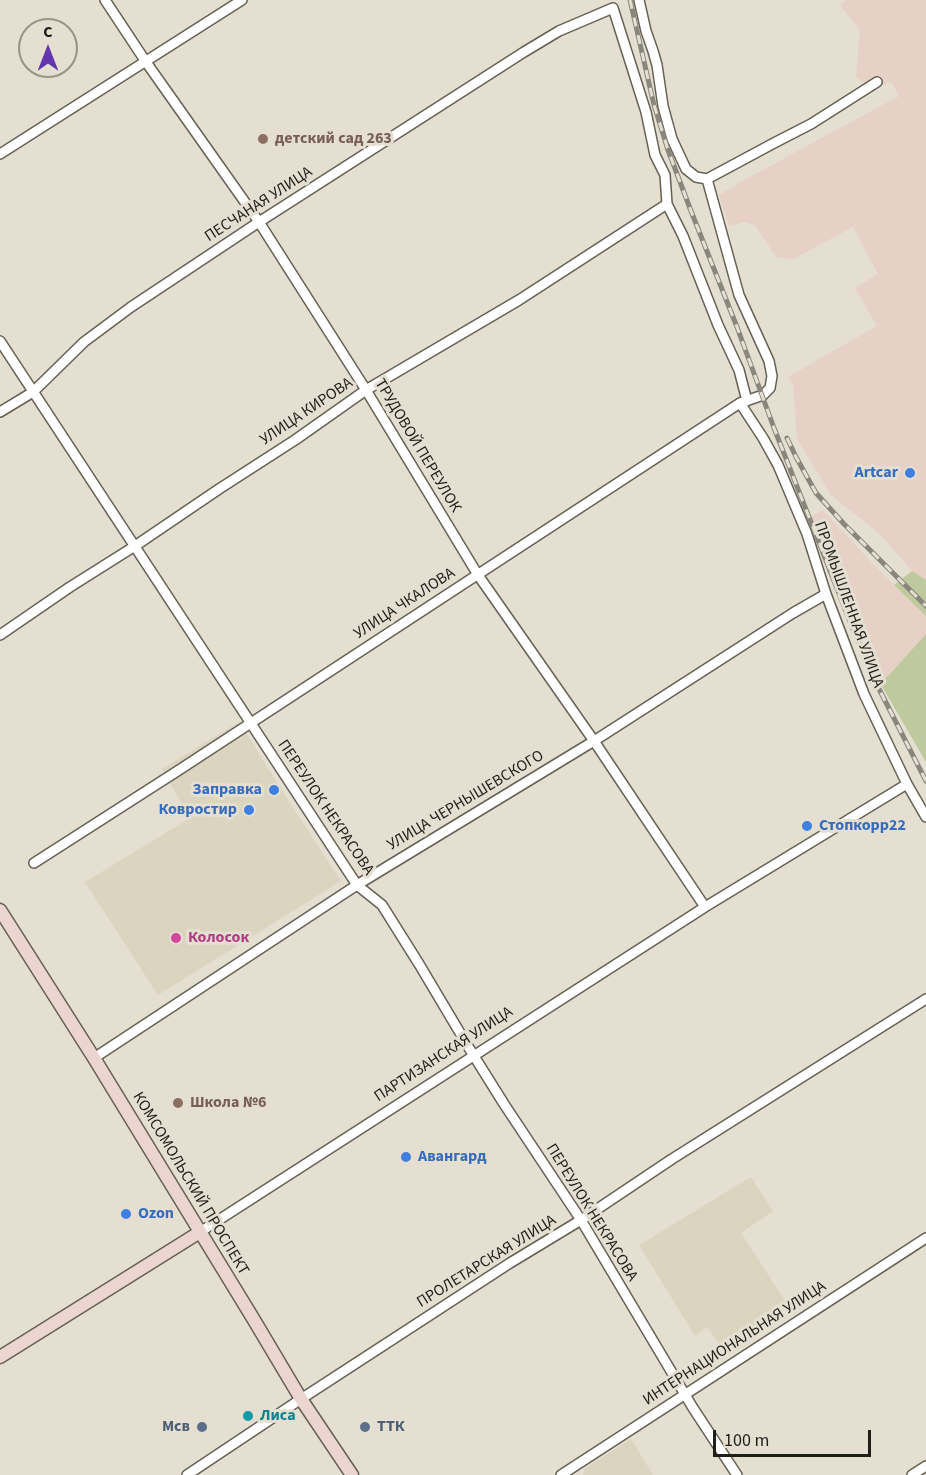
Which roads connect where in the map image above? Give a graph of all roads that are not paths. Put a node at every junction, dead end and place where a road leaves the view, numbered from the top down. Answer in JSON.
{"nodes":[{"id":1,"x":105,"y":0,"type":"edge"},
{"id":2,"x":242,"y":0,"type":"edge"},
{"id":3,"x":639,"y":0,"type":"edge"},
{"id":4,"x":614,"y":4,"type":"edge"},
{"id":5,"x":146,"y":62,"type":"junction"},
{"id":6,"x":877,"y":82,"type":"dead end"},
{"id":7,"x":0,"y":154,"type":"edge"},
{"id":8,"x":707,"y":179,"type":"junction"},
{"id":9,"x":667,"y":204,"type":"junction"},
{"id":10,"x":259,"y":222,"type":"junction"},
{"id":11,"x":0,"y":341,"type":"edge"},
{"id":12,"x":366,"y":390,"type":"junction"},
{"id":13,"x":33,"y":392,"type":"junction"},
{"id":14,"x":744,"y":402,"type":"junction"},
{"id":15,"x":0,"y":412,"type":"edge"},
{"id":16,"x":135,"y":546,"type":"junction"},
{"id":17,"x":478,"y":575,"type":"junction"},
{"id":18,"x":826,"y":594,"type":"junction"},
{"id":19,"x":0,"y":635,"type":"edge"},
{"id":20,"x":250,"y":723,"type":"junction"},
{"id":21,"x":594,"y":741,"type":"junction"},
{"id":22,"x":907,"y":784,"type":"junction"},
{"id":23,"x":926,"y":817,"type":"edge"},
{"id":24,"x":34,"y":863,"type":"dead end"},
{"id":25,"x":357,"y":885,"type":"junction"},
{"id":26,"x":705,"y":907,"type":"junction"},
{"id":27,"x":0,"y":910,"type":"edge"},
{"id":28,"x":926,"y":999,"type":"edge"},
{"id":29,"x":473,"y":1055,"type":"junction"},
{"id":30,"x":94,"y":1058,"type":"junction"},
{"id":31,"x":581,"y":1220,"type":"junction"},
{"id":32,"x":200,"y":1232,"type":"junction"},
{"id":33,"x":926,"y":1238,"type":"edge"},
{"id":34,"x":0,"y":1357,"type":"edge"},
{"id":35,"x":684,"y":1395,"type":"junction"},
{"id":36,"x":301,"y":1399,"type":"junction"},
{"id":37,"x":926,"y":1466,"type":"edge"},
{"id":38,"x":187,"y":1475,"type":"edge"},
{"id":39,"x":352,"y":1475,"type":"edge"},
{"id":40,"x":561,"y":1475,"type":"edge"},
{"id":41,"x":737,"y":1475,"type":"edge"},
{"id":42,"x":912,"y":1475,"type":"edge"}],
"edges":[{"from":1,"to":5,"type":"street","name":"ТРУДОВОЙ ПЕРЕУЛОК"},
{"from":2,"to":5,"type":"street"},
{"from":3,"to":8,"type":"street"},
{"from":4,"to":9,"type":"street"},
{"from":4,"to":10,"type":"street","name":"ПЕСЧАНАЯ УЛИЦА"},
{"from":5,"to":7,"type":"street"},
{"from":5,"to":10,"type":"street","name":"ТРУДОВОЙ ПЕРЕУЛОК"},
{"from":6,"to":8,"type":"street"},
{"from":8,"to":14,"type":"street","name":"УЛИЦА ЧКАЛОВА"},
{"from":9,"to":12,"type":"street","name":"УЛИЦА КИРОВА"},
{"from":9,"to":14,"type":"street","name":"ПРОМЫШЛЕННАЯ УЛИЦА"},
{"from":10,"to":12,"type":"street","name":"ТРУДОВОЙ ПЕРЕУЛОК"},
{"from":10,"to":13,"type":"street","name":"ПЕСЧАНАЯ УЛИЦА"},
{"from":11,"to":13,"type":"street","name":"ПЕРЕУЛОК НЕКРАСОВА"},
{"from":12,"to":16,"type":"street","name":"УЛИЦА КИРОВА"},
{"from":12,"to":17,"type":"street","name":"ТРУДОВОЙ ПЕРЕУЛОК"},
{"from":13,"to":15,"type":"street","name":"ПЕСЧАНАЯ УЛИЦА"},
{"from":13,"to":16,"type":"street","name":"ПЕРЕУЛОК НЕКРАСОВА"},
{"from":14,"to":17,"type":"street","name":"УЛИЦА ЧКАЛОВА"},
{"from":14,"to":18,"type":"street","name":"ПРОМЫШЛЕННАЯ УЛИЦА"},
{"from":16,"to":19,"type":"street","name":"УЛИЦА КИРОВА"},
{"from":16,"to":20,"type":"street","name":"ПЕРЕУЛОК НЕКРАСОВА"},
{"from":17,"to":20,"type":"street","name":"УЛИЦА ЧКАЛОВА"},
{"from":17,"to":21,"type":"street","name":"ТРУДОВОЙ ПЕРЕУЛОК"},
{"from":18,"to":21,"type":"street","name":"УЛИЦА ЧЕРНЫШЕВСКОГО"},
{"from":18,"to":22,"type":"street","name":"ПРОМЫШЛЕННАЯ УЛИЦА"},
{"from":20,"to":24,"type":"street","name":"УЛИЦА ЧКАЛОВА"},
{"from":20,"to":25,"type":"street","name":"ПЕРЕУЛОК НЕКРАСОВА"},
{"from":21,"to":25,"type":"street","name":"УЛИЦА ЧЕРНЫШЕВСКОГО"},
{"from":21,"to":26,"type":"street","name":"ТРУДОВОЙ ПЕРЕУЛОК"},
{"from":22,"to":23,"type":"street","name":"ПРОМЫШЛЕННАЯ УЛИЦА"},
{"from":22,"to":26,"type":"street","name":"ПАРТИЗАНСКАЯ УЛИЦА"},
{"from":25,"to":29,"type":"street","name":"ПЕРЕУЛОК НЕКРАСОВА"},
{"from":25,"to":30,"type":"street","name":"УЛИЦА ЧЕРНЫШЕВСКОГО"},
{"from":26,"to":29,"type":"street","name":"ПАРТИЗАНСКАЯ УЛИЦА"},
{"from":27,"to":30,"type":"main road","name":"КОМСОМОЛЬСКИЙ ПРОСПЕКТ"},
{"from":28,"to":31,"type":"street","name":"ПРОЛЕТАРСКАЯ УЛИЦА"},
{"from":29,"to":31,"type":"street","name":"ПЕРЕУЛОК НЕКРАСОВА"},
{"from":29,"to":32,"type":"street","name":"ПАРТИЗАНСКАЯ УЛИЦА"},
{"from":30,"to":32,"type":"main road","name":"КОМСОМОЛЬСКИЙ ПРОСПЕКТ"},
{"from":31,"to":35,"type":"street","name":"ПЕРЕУЛОК НЕКРАСОВА"},
{"from":31,"to":36,"type":"street","name":"ПРОЛЕТАРСКАЯ УЛИЦА"},
{"from":32,"to":34,"type":"main road","name":"ПАРТИЗАНСКАЯ УЛИЦА"},
{"from":32,"to":36,"type":"main road","name":"КОМСОМОЛЬСКИЙ ПРОСПЕКТ"},
{"from":33,"to":35,"type":"street","name":"ИНТЕРНАЦИОНАЛЬНАЯ УЛИЦА"},
{"from":35,"to":40,"type":"street","name":"ИНТЕРНАЦИОНАЛЬНАЯ УЛИЦА"},
{"from":35,"to":41,"type":"street","name":"ПЕРЕУЛОК НЕКРАСОВА"},
{"from":36,"to":38,"type":"street","name":"ПРОЛЕТАРСКАЯ УЛИЦА"},
{"from":36,"to":39,"type":"main road","name":"КОМСОМОЛЬСКИЙ ПРОСПЕКТ"},
{"from":37,"to":42,"type":"street"}]}
